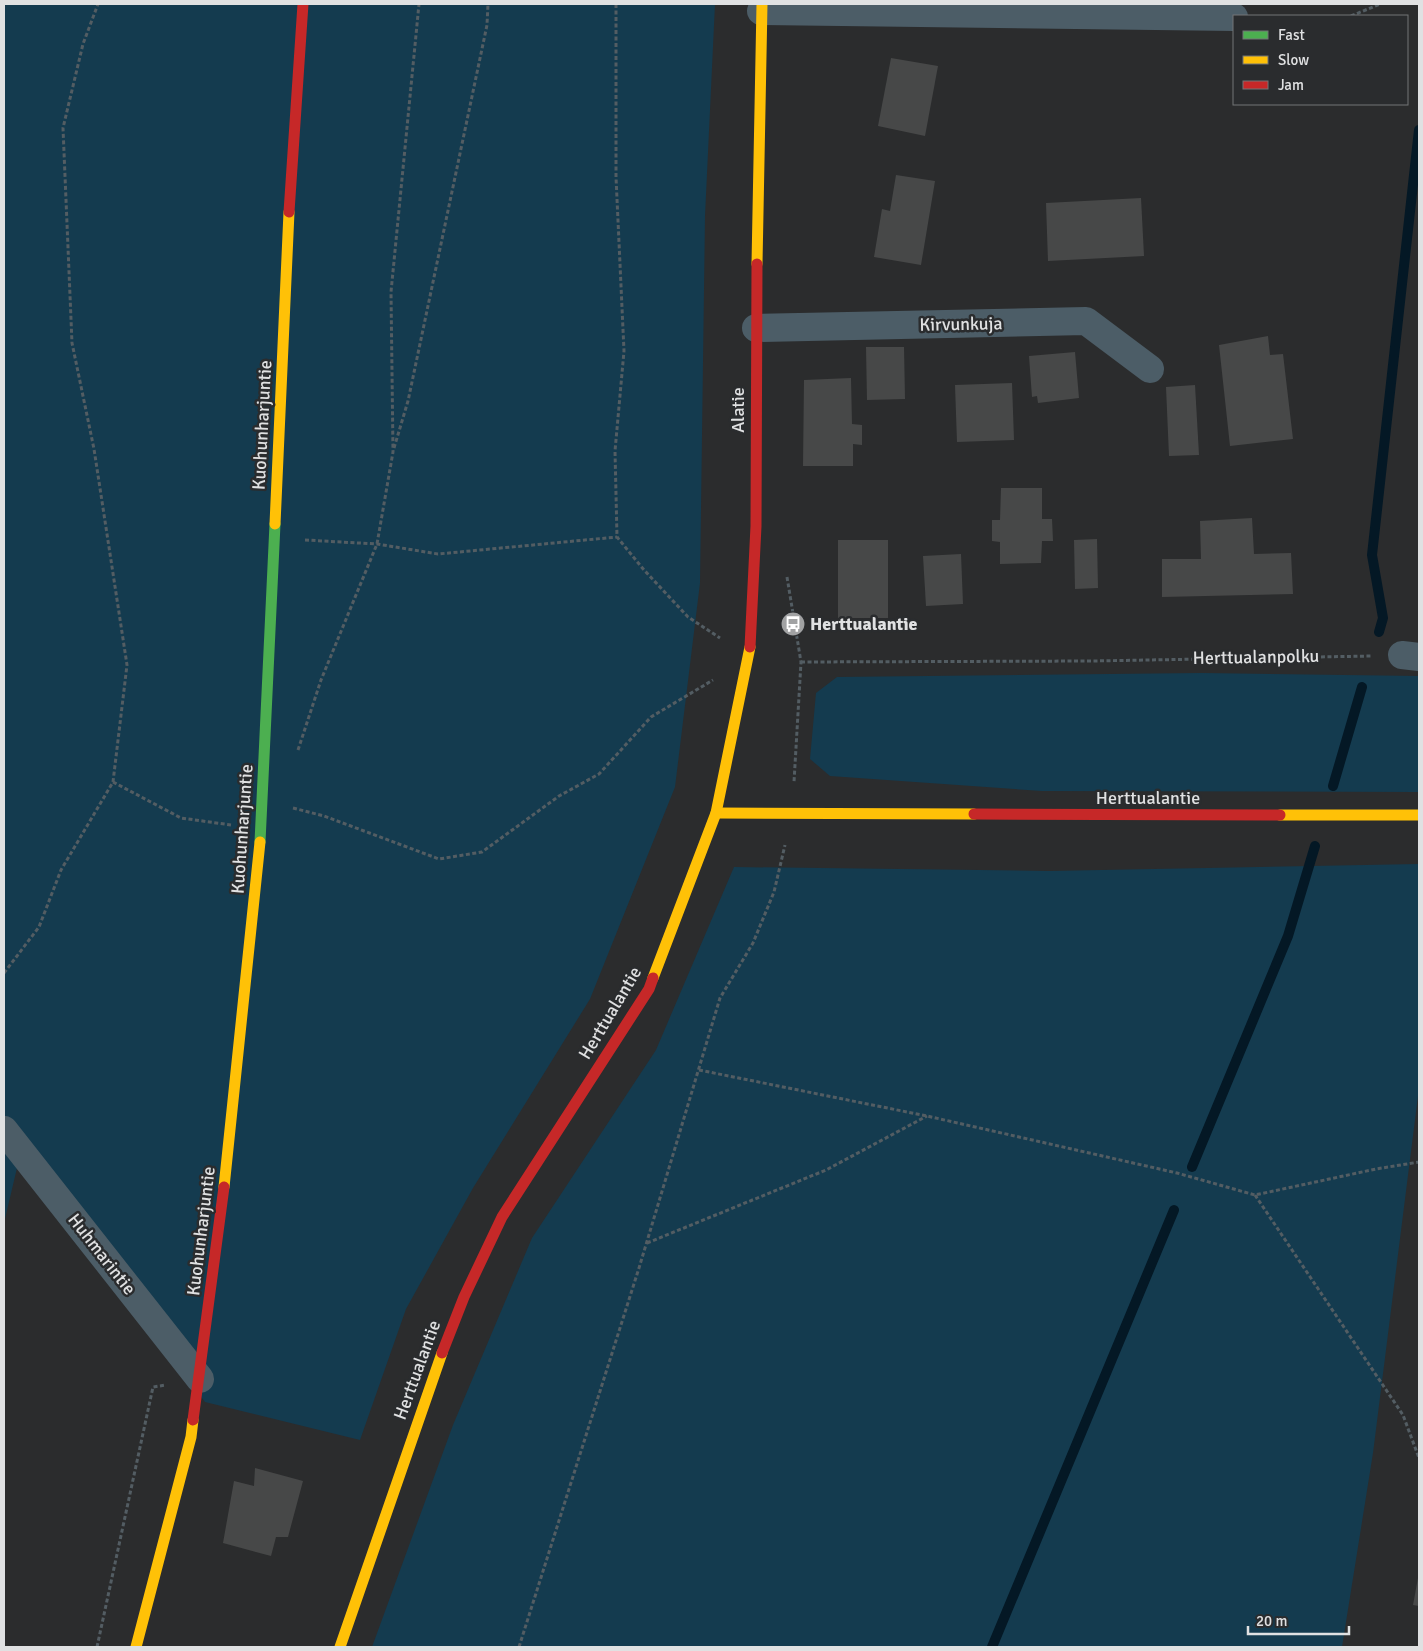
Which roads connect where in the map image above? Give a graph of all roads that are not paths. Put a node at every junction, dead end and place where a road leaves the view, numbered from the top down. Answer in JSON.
{"nodes":[{"id":1,"x":303,"y":4,"type":"edge"},
{"id":2,"x":761,"y":8,"type":"edge"},
{"id":3,"x":1233,"y":17,"type":"edge"},
{"id":4,"x":756,"y":328,"type":"junction"},
{"id":5,"x":1150,"y":369,"type":"dead end"},
{"id":6,"x":716,"y":813,"type":"junction"},
{"id":7,"x":1419,"y":815,"type":"edge"},
{"id":8,"x":4,"y":1130,"type":"edge"},
{"id":9,"x":200,"y":1379,"type":"junction"},
{"id":10,"x":136,"y":1647,"type":"edge"},
{"id":11,"x":340,"y":1647,"type":"edge"}],
"edges":[{"from":1,"to":9,"type":"street","name":"Kuohunharjuntie"},
{"from":2,"to":3,"type":"street"},
{"from":2,"to":4,"type":"street","name":"Alatie"},
{"from":4,"to":5,"type":"street","name":"Kirvunkuja"},
{"from":4,"to":6,"type":"street","name":"Alatie"},
{"from":6,"to":7,"type":"street","name":"Herttualantie"},
{"from":6,"to":11,"type":"street","name":"Herttualantie"},
{"from":8,"to":9,"type":"street","name":"Huhmarintie"},
{"from":9,"to":10,"type":"street","name":"Kuohunharjuntie"}]}
